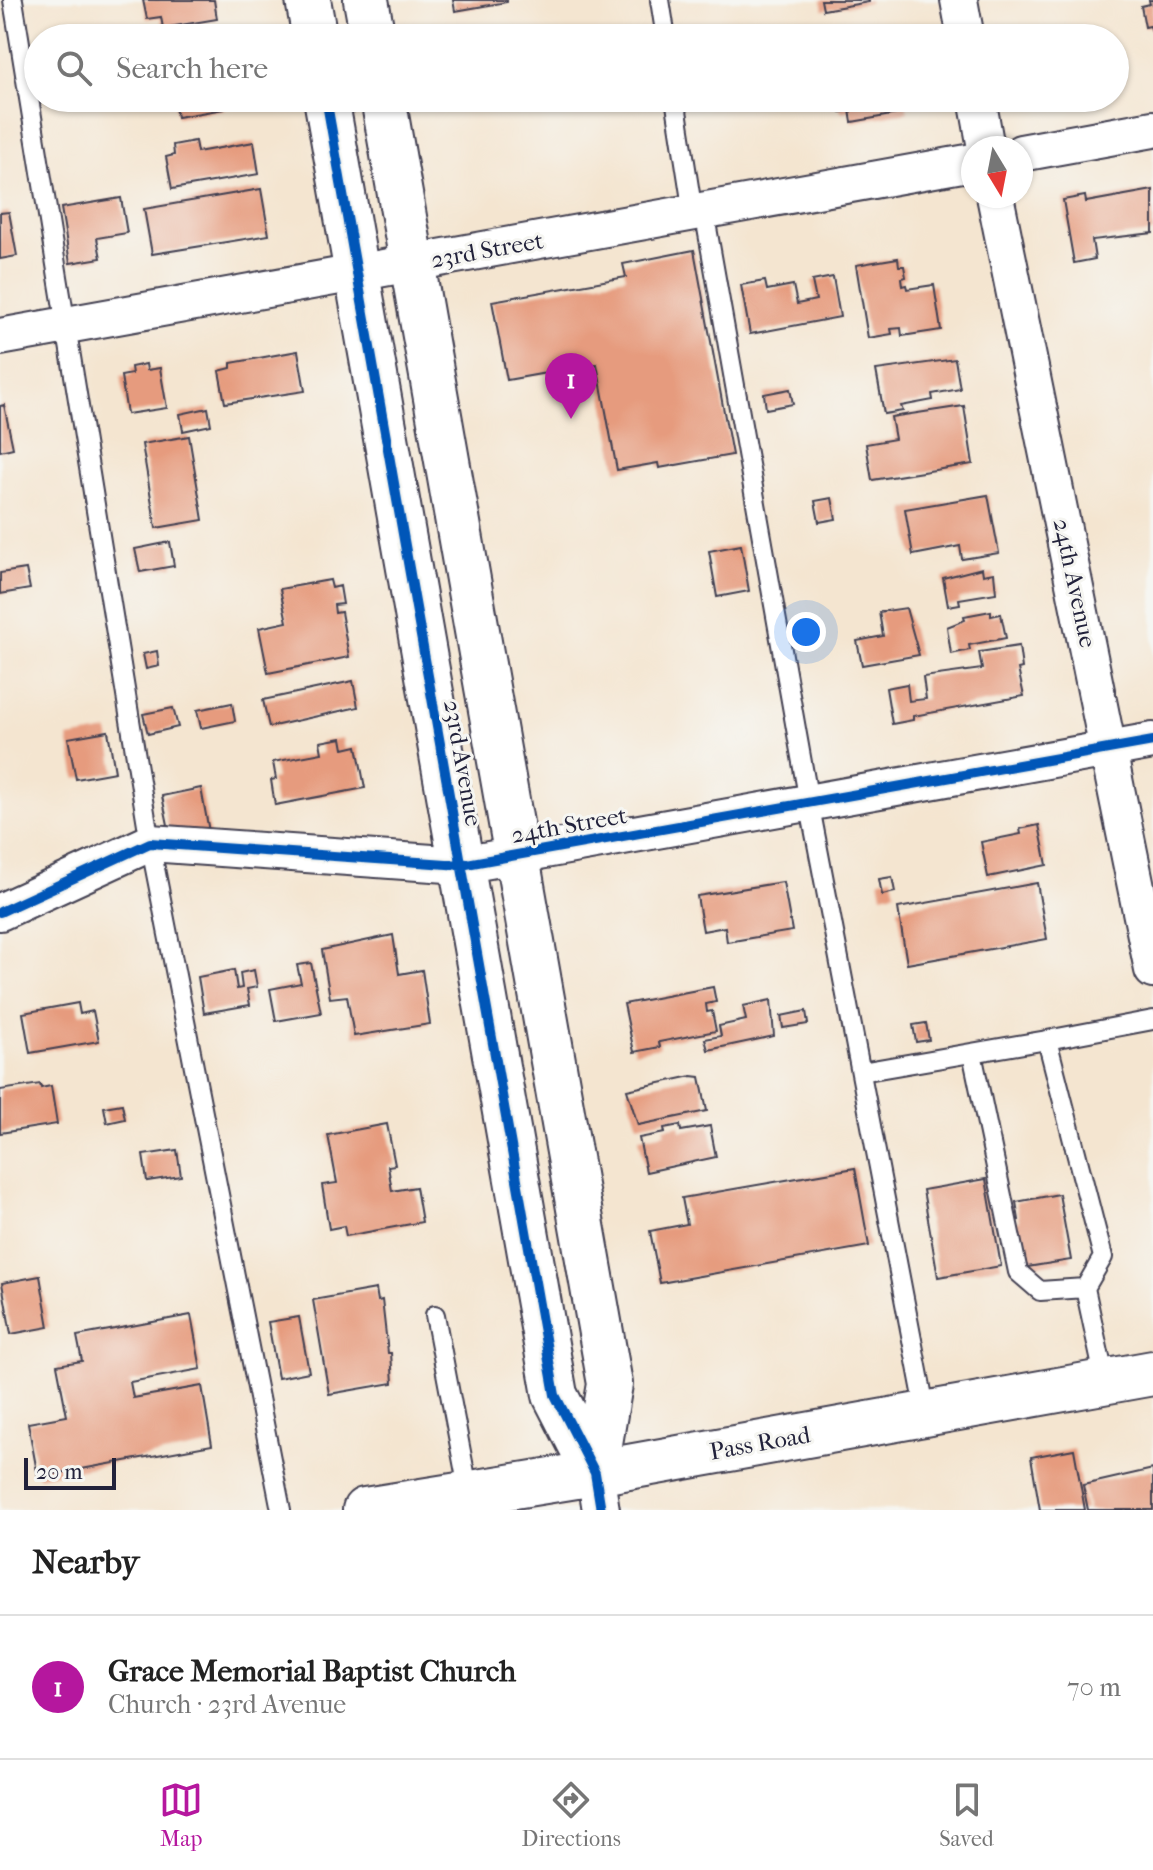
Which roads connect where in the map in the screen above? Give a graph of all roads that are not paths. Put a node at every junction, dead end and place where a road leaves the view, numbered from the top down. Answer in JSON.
{"nodes":[{"id":1,"x":13,"y":0,"type":"edge"},
{"id":2,"x":308,"y":0,"type":"edge"},
{"id":3,"x":366,"y":0,"type":"edge"},
{"id":4,"x":660,"y":0,"type":"edge"},
{"id":5,"x":959,"y":0,"type":"edge"},
{"id":6,"x":312,"y":24,"type":"edge"},
{"id":7,"x":370,"y":24,"type":"edge"},
{"id":8,"x":664,"y":24,"type":"edge"},
{"id":9,"x":963,"y":24,"type":"edge"},
{"id":10,"x":24,"y":72,"type":"edge"},
{"id":11,"x":30,"y":112,"type":"edge"},
{"id":12,"x":328,"y":112,"type":"edge"},
{"id":13,"x":385,"y":112,"type":"edge"},
{"id":14,"x":678,"y":112,"type":"edge"},
{"id":15,"x":980,"y":112,"type":"edge"},
{"id":16,"x":1153,"y":129,"type":"edge"},
{"id":17,"x":984,"y":136,"type":"edge"},
{"id":18,"x":1033,"y":151,"type":"edge"},
{"id":19,"x":961,"y":164,"type":"edge"},
{"id":20,"x":998,"y":208,"type":"edge"},
{"id":21,"x":698,"y":212,"type":"junction"},
{"id":22,"x":412,"y":264,"type":"junction"},
{"id":23,"x":357,"y":274,"type":"junction"},
{"id":24,"x":63,"y":325,"type":"junction"},
{"id":25,"x":0,"y":337,"type":"edge"},
{"id":26,"x":1153,"y":741,"type":"edge"},
{"id":27,"x":1110,"y":748,"type":"junction"},
{"id":28,"x":809,"y":802,"type":"junction"},
{"id":29,"x":150,"y":843,"type":"junction"},
{"id":30,"x":516,"y":855,"type":"junction"},
{"id":31,"x":461,"y":865,"type":"junction"},
{"id":32,"x":0,"y":912,"type":"edge"},
{"id":33,"x":1153,"y":970,"type":"edge"},
{"id":34,"x":1153,"y":1020,"type":"edge"},
{"id":35,"x":1047,"y":1040,"type":"junction"},
{"id":36,"x":972,"y":1053,"type":"junction"},
{"id":37,"x":861,"y":1072,"type":"junction"},
{"id":38,"x":1085,"y":1288,"type":"junction"},
{"id":39,"x":435,"y":1315,"type":"dead end"},
{"id":40,"x":1153,"y":1373,"type":"edge"},
{"id":41,"x":1105,"y":1381,"type":"junction"},
{"id":42,"x":926,"y":1413,"type":"junction"},
{"id":43,"x":598,"y":1492,"type":"edge"},
{"id":44,"x":469,"y":1494,"type":"junction"},
{"id":45,"x":281,"y":1510,"type":"edge"},
{"id":46,"x":365,"y":1510,"type":"edge"}],
"edges":[{"from":1,"to":10,"type":"lane"},
{"from":2,"to":6,"type":"street"},
{"from":3,"to":7,"type":"street"},
{"from":4,"to":8,"type":"lane"},
{"from":5,"to":9,"type":"street"},
{"from":11,"to":24,"type":"lane"},
{"from":12,"to":23,"type":"street","name":"23rd Avenue"},
{"from":13,"to":22,"type":"street","name":"23rd Avenue"},
{"from":14,"to":21,"type":"lane"},
{"from":15,"to":17,"type":"street"},
{"from":16,"to":18,"type":"street"},
{"from":19,"to":21,"type":"street","name":"23rd Street"},
{"from":20,"to":27,"type":"street","name":"24th Avenue"},
{"from":21,"to":22,"type":"street","name":"23rd Street"},
{"from":21,"to":28,"type":"lane"},
{"from":22,"to":23,"type":"street","name":"23rd Street"},
{"from":22,"to":30,"type":"street","name":"23rd Avenue"},
{"from":23,"to":24,"type":"street","name":"23rd Street"},
{"from":23,"to":31,"type":"street","name":"23rd Avenue"},
{"from":24,"to":25,"type":"street","name":"23rd Street"},
{"from":24,"to":29,"type":"lane"},
{"from":26,"to":27,"type":"street","name":"24th Street"},
{"from":27,"to":28,"type":"street","name":"24th Street"},
{"from":27,"to":33,"type":"street","name":"24th Avenue"},
{"from":28,"to":30,"type":"street","name":"24th Street"},
{"from":28,"to":37,"type":"lane"},
{"from":29,"to":31,"type":"street","name":"24th Street"},
{"from":29,"to":32,"type":"street","name":"24th Street"},
{"from":29,"to":45,"type":"lane"},
{"from":30,"to":31,"type":"street","name":"24th Street"},
{"from":30,"to":43,"type":"street","name":"23rd Avenue"},
{"from":31,"to":43,"type":"street","name":"23rd Avenue"},
{"from":34,"to":35,"type":"lane"},
{"from":35,"to":36,"type":"lane"},
{"from":35,"to":38,"type":"lane"},
{"from":36,"to":37,"type":"lane"},
{"from":36,"to":38,"type":"lane"},
{"from":37,"to":42,"type":"lane"},
{"from":38,"to":41,"type":"lane"},
{"from":39,"to":44,"type":"lane"},
{"from":40,"to":41,"type":"street","name":"Pass Road"},
{"from":41,"to":42,"type":"street","name":"Pass Road"},
{"from":42,"to":43,"type":"street","name":"Pass Road"},
{"from":43,"to":44,"type":"street","name":"Pass Road"},
{"from":44,"to":46,"type":"street","name":"Pass Road"}]}
